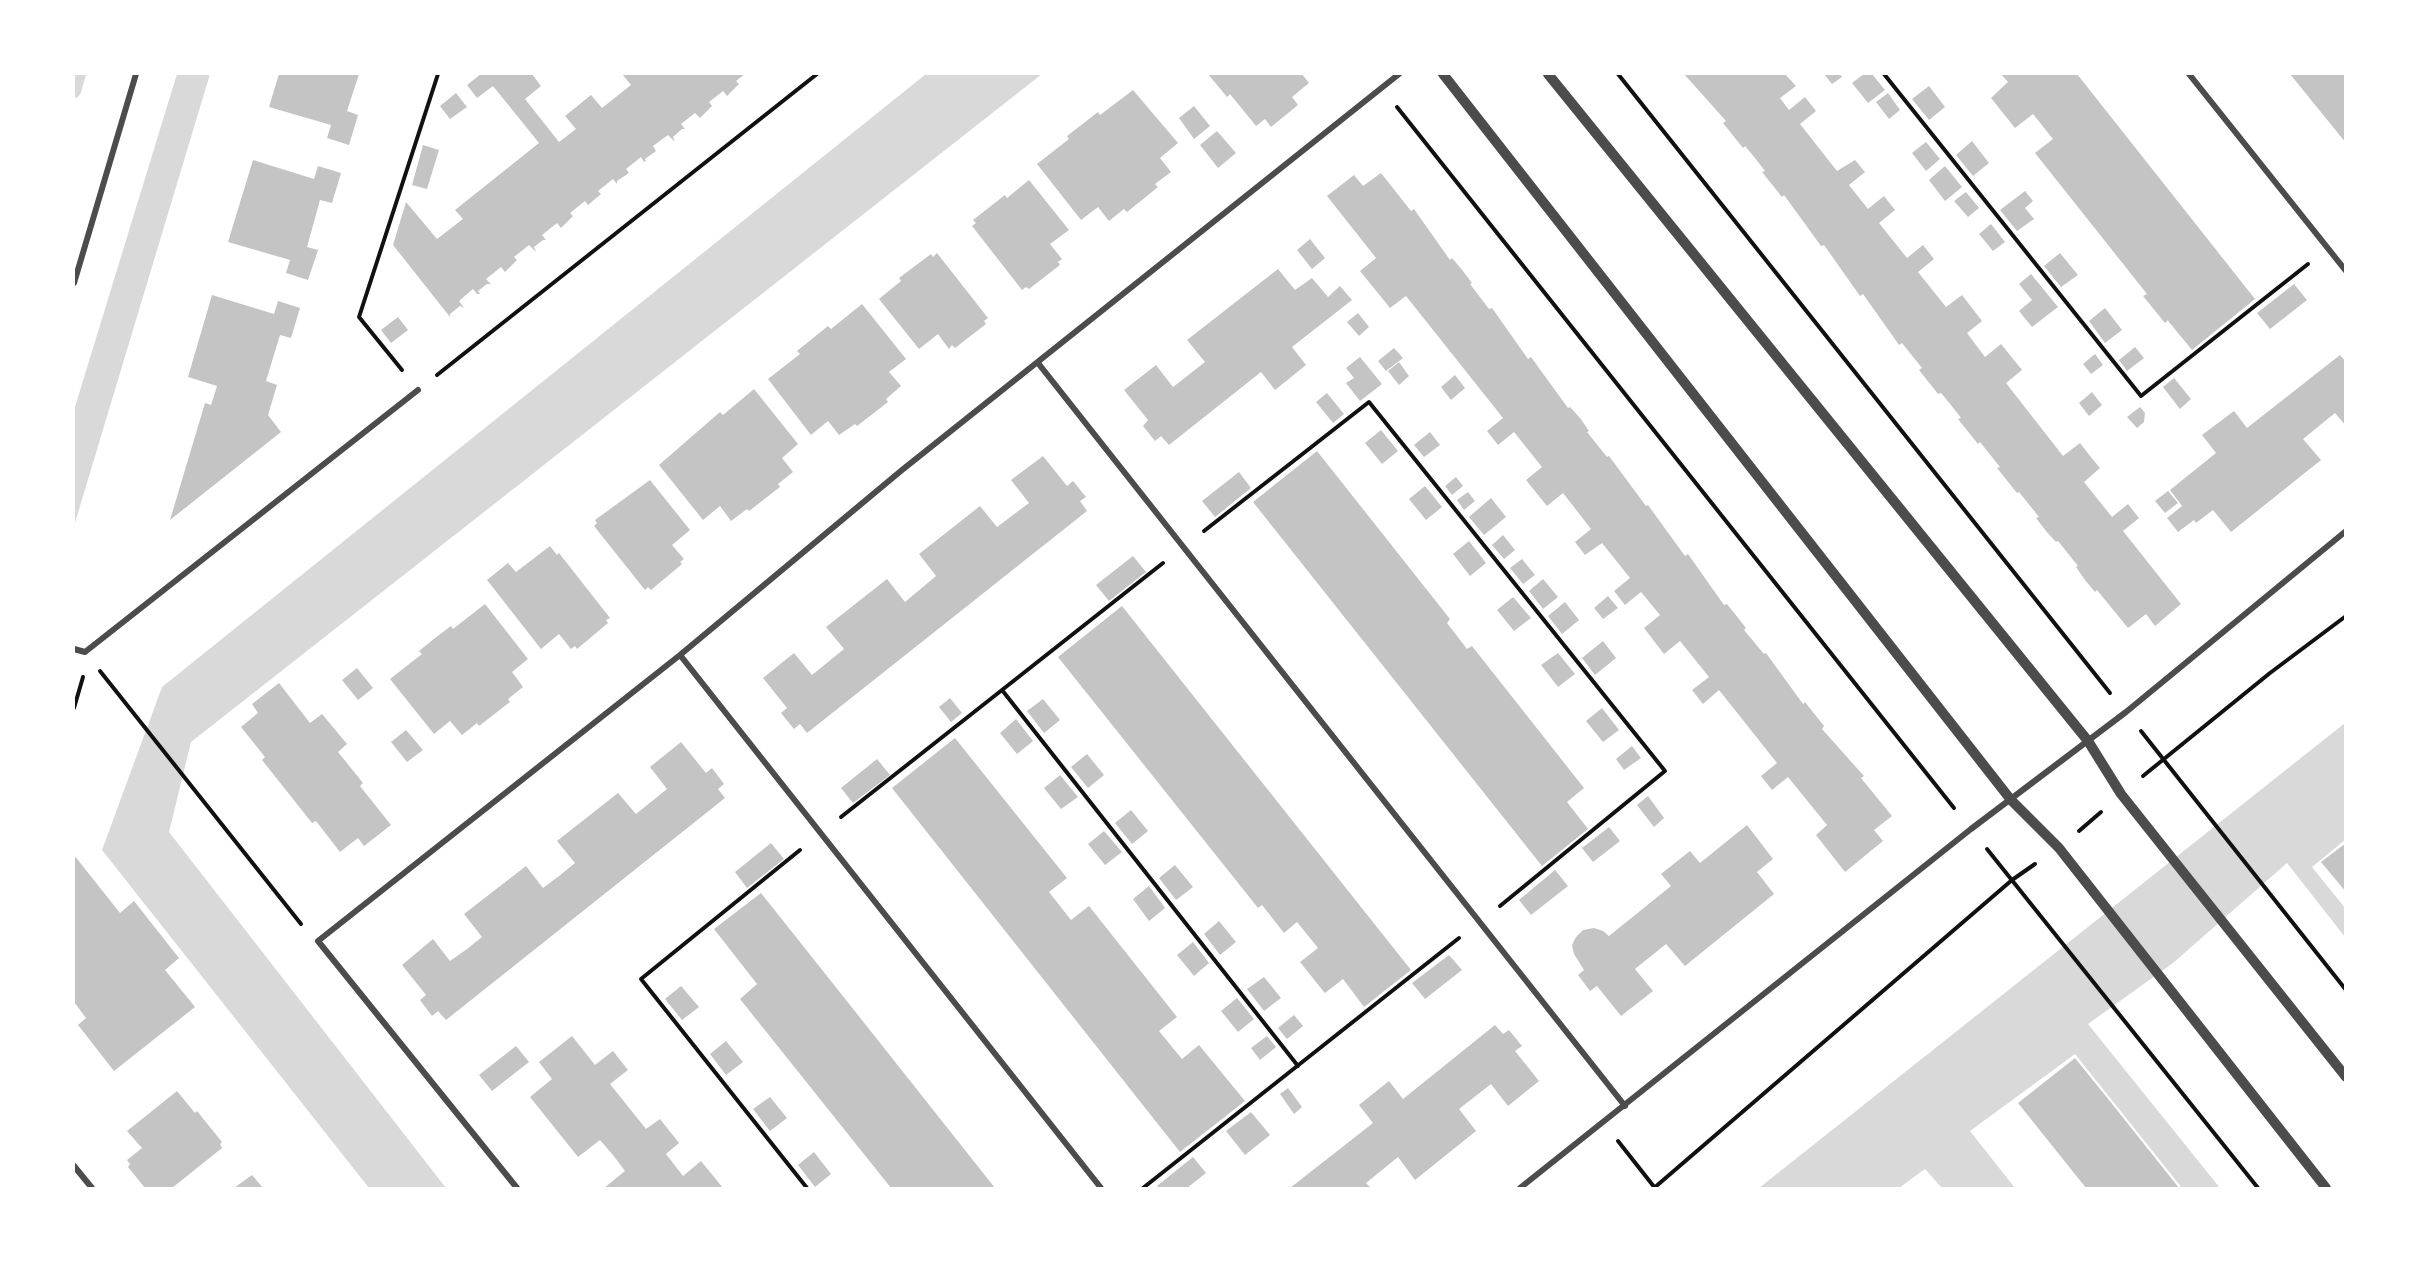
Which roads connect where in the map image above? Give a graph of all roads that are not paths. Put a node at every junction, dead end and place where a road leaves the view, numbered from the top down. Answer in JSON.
{"nodes":[{"id":1,"x":136,"y":74,"type":"edge"},
{"id":2,"x":1399,"y":74,"type":"edge"},
{"id":3,"x":1443,"y":74,"type":"edge"},
{"id":4,"x":1548,"y":74,"type":"edge"},
{"id":5,"x":2188,"y":74,"type":"edge"},
{"id":6,"x":2346,"y":272,"type":"edge"},
{"id":7,"x":74,"y":283,"type":"edge"},
{"id":8,"x":1038,"y":363,"type":"junction"},
{"id":9,"x":418,"y":390,"type":"road end"},
{"id":10,"x":2346,"y":531,"type":"edge"},
{"id":11,"x":74,"y":649,"type":"edge"},
{"id":12,"x":680,"y":655,"type":"junction"},
{"id":13,"x":2088,"y":741,"type":"junction"},
{"id":14,"x":2011,"y":800,"type":"junction"},
{"id":15,"x":2346,"y":1077,"type":"edge"},
{"id":16,"x":1625,"y":1106,"type":"junction"},
{"id":17,"x":74,"y":1166,"type":"edge"},
{"id":18,"x":92,"y":1188,"type":"edge"},
{"id":19,"x":517,"y":1188,"type":"edge"},
{"id":20,"x":1101,"y":1188,"type":"edge"},
{"id":21,"x":1520,"y":1188,"type":"edge"},
{"id":22,"x":2326,"y":1188,"type":"edge"}],
"edges":[{"from":1,"to":7,"type":"street"},
{"from":2,"to":8,"type":"street"},
{"from":3,"to":14,"type":"street"},
{"from":4,"to":13,"type":"street"},
{"from":5,"to":6,"type":"street"},
{"from":8,"to":12,"type":"street"},
{"from":8,"to":16,"type":"street"},
{"from":9,"to":11,"type":"street"},
{"from":10,"to":13,"type":"street"},
{"from":12,"to":19,"type":"street"},
{"from":12,"to":20,"type":"street"},
{"from":13,"to":14,"type":"street"},
{"from":13,"to":15,"type":"street"},
{"from":14,"to":16,"type":"street"},
{"from":14,"to":22,"type":"street"},
{"from":16,"to":21,"type":"street"},
{"from":17,"to":18,"type":"street"}]}
